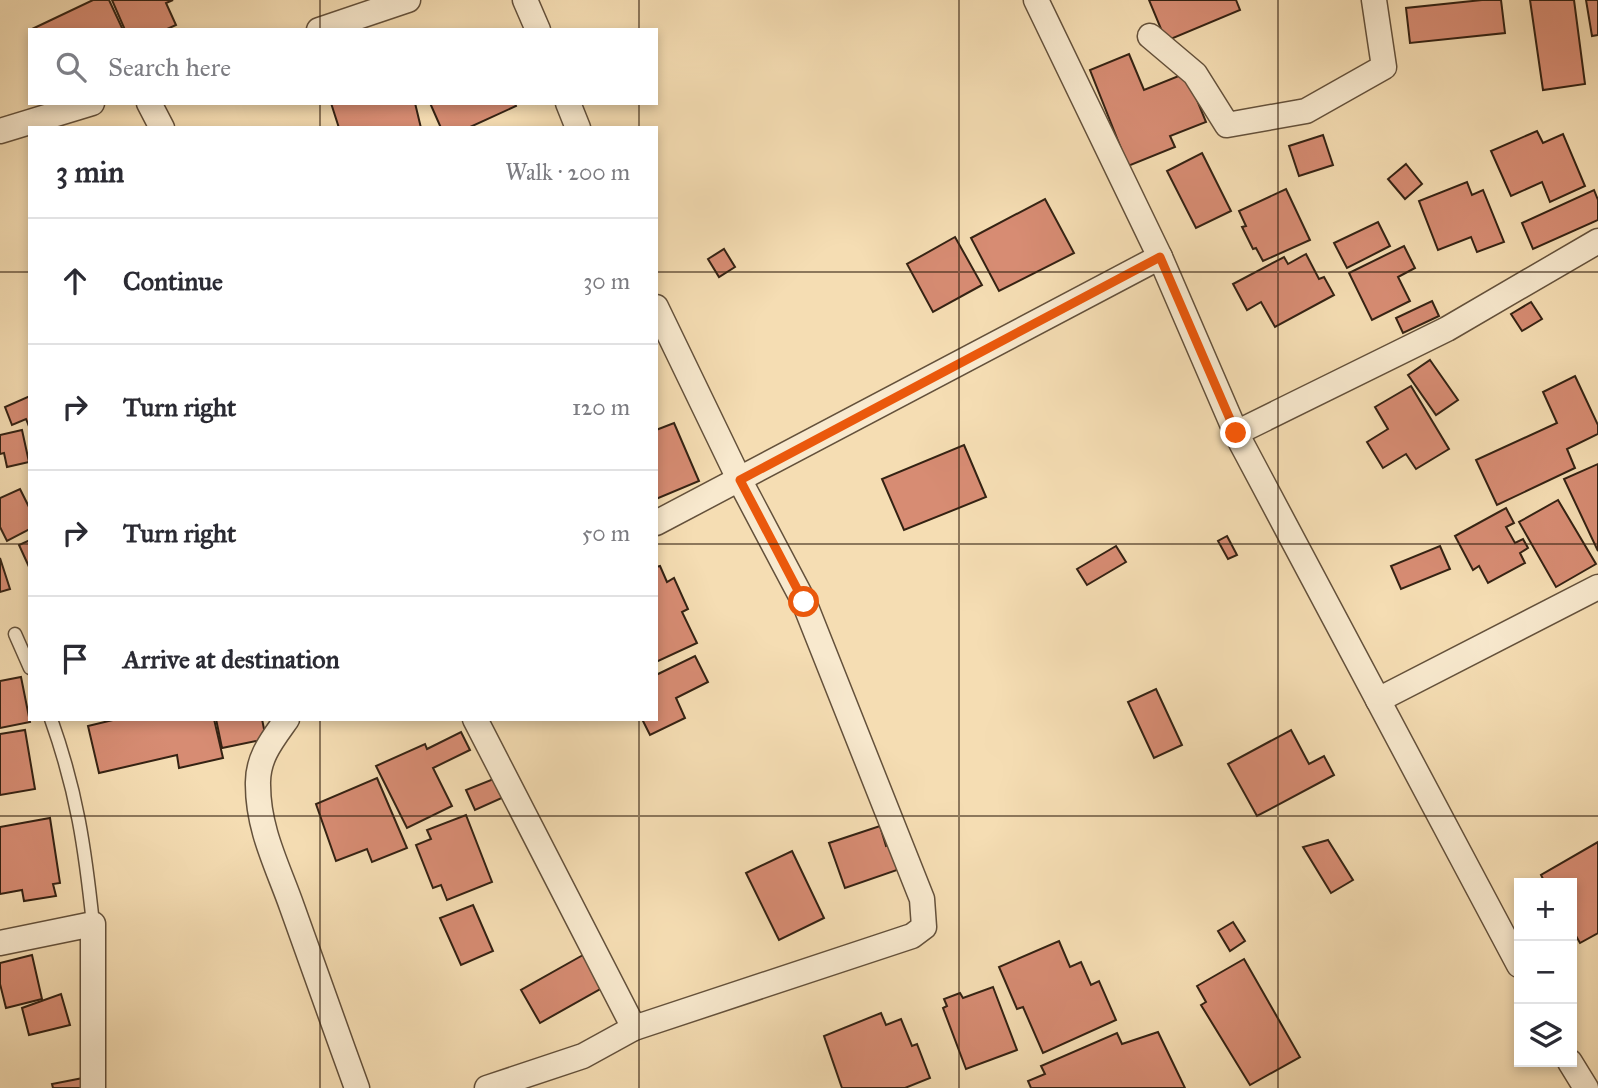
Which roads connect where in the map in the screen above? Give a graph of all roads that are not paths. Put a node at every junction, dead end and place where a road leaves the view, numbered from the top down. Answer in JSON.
{"nodes":[{"id":1,"x":408,"y":0,"type":"edge"},
{"id":2,"x":525,"y":0,"type":"edge"},
{"id":3,"x":1036,"y":0,"type":"edge"},
{"id":4,"x":1374,"y":0,"type":"edge"},
{"id":5,"x":325,"y":28,"type":"edge"},
{"id":6,"x":537,"y":28,"type":"edge"},
{"id":7,"x":1150,"y":36,"type":"dead end"},
{"id":8,"x":85,"y":105,"type":"edge"},
{"id":9,"x":150,"y":105,"type":"edge"},
{"id":10,"x":569,"y":105,"type":"edge"},
{"id":11,"x":161,"y":126,"type":"edge"},
{"id":12,"x":577,"y":126,"type":"edge"},
{"id":13,"x":0,"y":131,"type":"edge"},
{"id":14,"x":1598,"y":241,"type":"edge"},
{"id":15,"x":1160,"y":257,"type":"junction"},
{"id":16,"x":658,"y":311,"type":"edge"},
{"id":17,"x":1236,"y":433,"type":"junction"},
{"id":18,"x":740,"y":480,"type":"junction"},
{"id":19,"x":658,"y":522,"type":"edge"},
{"id":20,"x":1598,"y":587,"type":"edge"},
{"id":21,"x":15,"y":634,"type":"dead end"},
{"id":22,"x":28,"y":663,"type":"edge"},
{"id":23,"x":1378,"y":699,"type":"junction"},
{"id":24,"x":52,"y":721,"type":"edge"},
{"id":25,"x":286,"y":721,"type":"edge"},
{"id":26,"x":476,"y":721,"type":"edge"},
{"id":27,"x":93,"y":924,"type":"junction"},
{"id":28,"x":0,"y":943,"type":"edge"},
{"id":29,"x":1514,"y":956,"type":"edge"},
{"id":30,"x":635,"y":1028,"type":"junction"},
{"id":31,"x":1573,"y":1067,"type":"edge"},
{"id":32,"x":1586,"y":1085,"type":"edge"},
{"id":33,"x":93,"y":1088,"type":"edge"},
{"id":34,"x":357,"y":1088,"type":"edge"},
{"id":35,"x":487,"y":1088,"type":"edge"}],
"edges":[{"from":1,"to":5,"type":"street"},
{"from":2,"to":6,"type":"street"},
{"from":3,"to":15,"type":"street"},
{"from":4,"to":7,"type":"street"},
{"from":8,"to":13,"type":"street"},
{"from":9,"to":11,"type":"street"},
{"from":10,"to":12,"type":"street"},
{"from":14,"to":17,"type":"street"},
{"from":15,"to":17,"type":"street"},
{"from":15,"to":18,"type":"street"},
{"from":16,"to":18,"type":"street"},
{"from":17,"to":23,"type":"street"},
{"from":18,"to":19,"type":"street"},
{"from":18,"to":30,"type":"street"},
{"from":20,"to":23,"type":"street"},
{"from":21,"to":22,"type":"lane"},
{"from":23,"to":29,"type":"street"},
{"from":24,"to":27,"type":"lane"},
{"from":25,"to":34,"type":"street"},
{"from":26,"to":30,"type":"street"},
{"from":27,"to":28,"type":"street"},
{"from":27,"to":33,"type":"street"},
{"from":30,"to":35,"type":"street"},
{"from":31,"to":32,"type":"street"}]}
